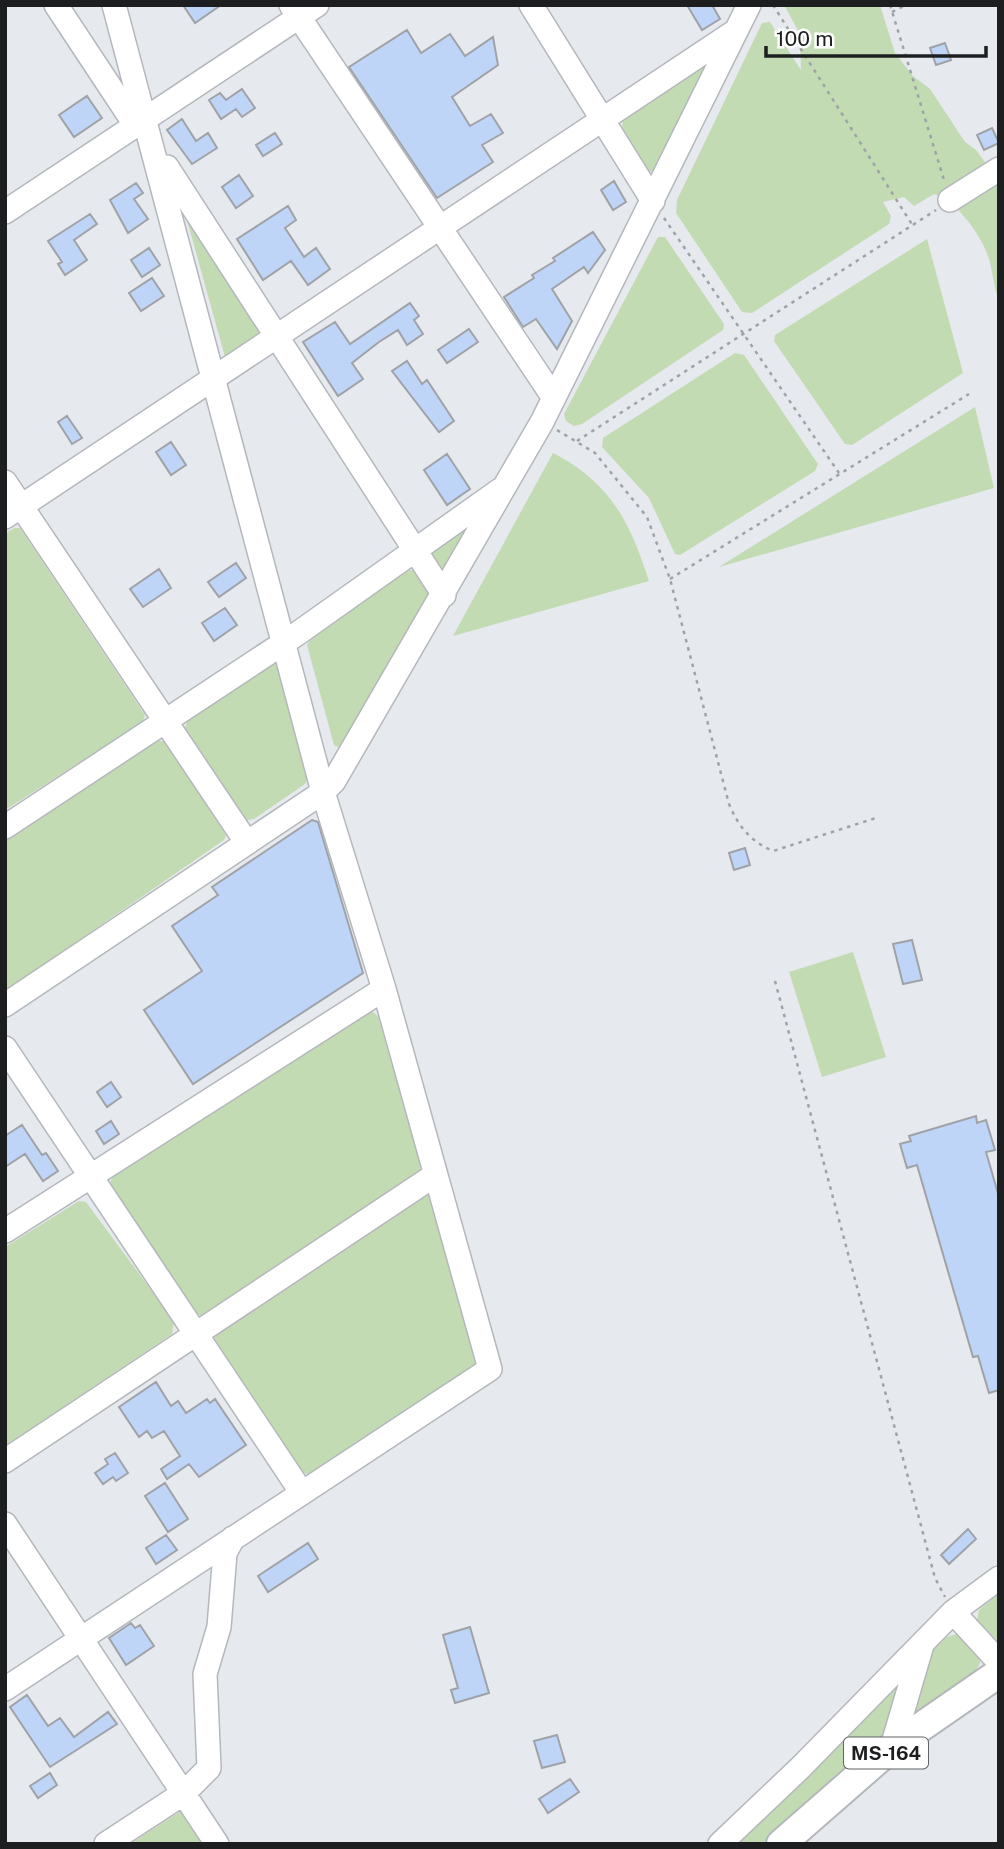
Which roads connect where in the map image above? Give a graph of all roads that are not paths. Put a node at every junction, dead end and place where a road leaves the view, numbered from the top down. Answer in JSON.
{"nodes":[{"id":1,"x":56,"y":5,"type":"edge"},
{"id":2,"x":114,"y":5,"type":"edge"},
{"id":3,"x":123,"y":5,"type":"edge"},
{"id":4,"x":531,"y":5,"type":"edge"},
{"id":5,"x":749,"y":5,"type":"edge"},
{"id":6,"x":303,"y":9,"type":"edge"},
{"id":7,"x":736,"y":30,"type":"junction"},
{"id":8,"x":144,"y":120,"type":"junction"},
{"id":9,"x":602,"y":120,"type":"junction"},
{"id":10,"x":167,"y":167,"type":"junction"},
{"id":11,"x":999,"y":169,"type":"edge"},
{"id":12,"x":950,"y":200,"type":"road end"},
{"id":13,"x":653,"y":201,"type":"junction"},
{"id":14,"x":5,"y":212,"type":"edge"},
{"id":15,"x":440,"y":228,"type":"junction"},
{"id":16,"x":277,"y":337,"type":"junction"},
{"id":17,"x":218,"y":377,"type":"junction"},
{"id":18,"x":554,"y":398,"type":"junction"},
{"id":19,"x":5,"y":482,"type":"edge"},
{"id":20,"x":505,"y":487,"type":"junction"},
{"id":21,"x":13,"y":512,"type":"edge"},
{"id":22,"x":415,"y":551,"type":"junction"},
{"id":23,"x":444,"y":595,"type":"junction"},
{"id":24,"x":289,"y":640,"type":"junction"},
{"id":25,"x":166,"y":721,"type":"junction"},
{"id":26,"x":329,"y":787,"type":"junction"},
{"id":27,"x":5,"y":828,"type":"edge"},
{"id":28,"x":247,"y":843,"type":"junction"},
{"id":29,"x":384,"y":989,"type":"junction"},
{"id":30,"x":5,"y":1005,"type":"edge"},
{"id":31,"x":5,"y":1048,"type":"edge"},
{"id":32,"x":435,"y":1175,"type":"junction"},
{"id":33,"x":91,"y":1176,"type":"junction"},
{"id":34,"x":5,"y":1231,"type":"edge"},
{"id":35,"x":196,"y":1334,"type":"junction"},
{"id":36,"x":5,"y":1461,"type":"edge"},
{"id":37,"x":302,"y":1493,"type":"junction"},
{"id":38,"x":5,"y":1524,"type":"edge"},
{"id":39,"x":233,"y":1538,"type":"junction"},
{"id":40,"x":999,"y":1578,"type":"edge"},
{"id":41,"x":953,"y":1612,"type":"junction"},
{"id":42,"x":81,"y":1638,"type":"junction"},
{"id":43,"x":923,"y":1642,"type":"junction"},
{"id":44,"x":999,"y":1662,"type":"edge"},
{"id":45,"x":999,"y":1673,"type":"edge"},
{"id":46,"x":5,"y":1689,"type":"edge"},
{"id":47,"x":892,"y":1747,"type":"junction"},
{"id":48,"x":184,"y":1793,"type":"junction"},
{"id":49,"x":106,"y":1844,"type":"edge"},
{"id":50,"x":217,"y":1844,"type":"edge"},
{"id":51,"x":720,"y":1844,"type":"edge"},
{"id":52,"x":781,"y":1844,"type":"edge"}],
"edges":[{"from":1,"to":8,"type":"street"},
{"from":2,"to":8,"type":"street"},
{"from":3,"to":8,"type":"street"},
{"from":4,"to":9,"type":"street"},
{"from":5,"to":7,"type":"street"},
{"from":6,"to":8,"type":"street"},
{"from":6,"to":15,"type":"street"},
{"from":7,"to":9,"type":"street"},
{"from":7,"to":13,"type":"street"},
{"from":8,"to":10,"type":"street"},
{"from":8,"to":14,"type":"street"},
{"from":8,"to":17,"type":"street"},
{"from":9,"to":13,"type":"street"},
{"from":9,"to":15,"type":"street"},
{"from":10,"to":16,"type":"street"},
{"from":10,"to":17,"type":"street"},
{"from":11,"to":12,"type":"street"},
{"from":13,"to":18,"type":"street"},
{"from":15,"to":16,"type":"street"},
{"from":15,"to":18,"type":"street"},
{"from":16,"to":17,"type":"street"},
{"from":16,"to":22,"type":"street"},
{"from":17,"to":21,"type":"street"},
{"from":17,"to":24,"type":"street"},
{"from":18,"to":20,"type":"street"},
{"from":19,"to":21,"type":"street"},
{"from":20,"to":22,"type":"street"},
{"from":20,"to":23,"type":"street"},
{"from":21,"to":25,"type":"street"},
{"from":22,"to":23,"type":"street"},
{"from":22,"to":24,"type":"street"},
{"from":23,"to":26,"type":"street"},
{"from":24,"to":25,"type":"street"},
{"from":24,"to":26,"type":"street"},
{"from":25,"to":27,"type":"street"},
{"from":25,"to":28,"type":"street"},
{"from":26,"to":28,"type":"street"},
{"from":26,"to":29,"type":"street"},
{"from":28,"to":30,"type":"street"},
{"from":29,"to":32,"type":"street"},
{"from":29,"to":33,"type":"street"},
{"from":31,"to":33,"type":"street"},
{"from":32,"to":35,"type":"street"},
{"from":32,"to":37,"type":"street"},
{"from":33,"to":34,"type":"street"},
{"from":33,"to":35,"type":"street"},
{"from":35,"to":36,"type":"street"},
{"from":35,"to":37,"type":"street"},
{"from":37,"to":39,"type":"street"},
{"from":38,"to":42,"type":"street"},
{"from":39,"to":42,"type":"street"},
{"from":39,"to":48,"type":"street"},
{"from":40,"to":41,"type":"street"},
{"from":41,"to":43,"type":"street"},
{"from":41,"to":44,"type":"street"},
{"from":42,"to":46,"type":"street"},
{"from":42,"to":48,"type":"street"},
{"from":43,"to":47,"type":"street"},
{"from":43,"to":51,"type":"street"},
{"from":45,"to":47,"type":"main road","number":"MS-164"},
{"from":47,"to":52,"type":"main road","number":"MS-164"},
{"from":48,"to":49,"type":"street"},
{"from":48,"to":50,"type":"street"}]}
